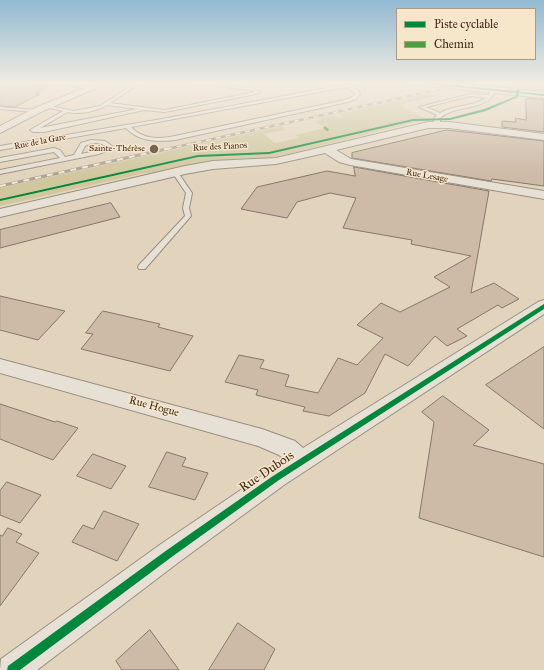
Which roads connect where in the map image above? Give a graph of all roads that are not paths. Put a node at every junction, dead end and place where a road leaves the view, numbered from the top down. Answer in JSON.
{"nodes":[{"id":1,"x":32,"y":113,"type":"edge"},
{"id":2,"x":63,"y":113,"type":"edge"},
{"id":3,"x":130,"y":113,"type":"edge"},
{"id":4,"x":200,"y":113,"type":"edge"},
{"id":5,"x":289,"y":113,"type":"edge"},
{"id":6,"x":429,"y":113,"type":"edge"},
{"id":7,"x":455,"y":113,"type":"edge"},
{"id":8,"x":438,"y":120,"type":"junction"},
{"id":9,"x":128,"y":127,"type":"junction"},
{"id":10,"x":0,"y":130,"type":"edge"},
{"id":11,"x":544,"y":137,"type":"edge"},
{"id":12,"x":0,"y":148,"type":"edge"},
{"id":13,"x":327,"y":149,"type":"junction"},
{"id":14,"x":76,"y":156,"type":"junction"},
{"id":15,"x":63,"y":158,"type":"junction"},
{"id":16,"x":0,"y":160,"type":"edge"},
{"id":17,"x":0,"y":172,"type":"edge"},
{"id":18,"x":175,"y":172,"type":"junction"},
{"id":19,"x":544,"y":195,"type":"edge"},
{"id":20,"x":0,"y":213,"type":"edge"},
{"id":21,"x":142,"y":267,"type":"dead end"},
{"id":22,"x":544,"y":306,"type":"edge"},
{"id":23,"x":0,"y":366,"type":"edge"},
{"id":24,"x":302,"y":461,"type":"junction"},
{"id":25,"x":12,"y":670,"type":"edge"}],
"edges":[{"from":1,"to":10,"type":"street"},
{"from":2,"to":3,"type":"lane"},
{"from":4,"to":9,"type":"lane","name":"Rue de la Gare"},
{"from":5,"to":9,"type":"lane"},
{"from":6,"to":8,"type":"lane"},
{"from":7,"to":8,"type":"lane"},
{"from":8,"to":11,"type":"street","name":"Rue des Pianos"},
{"from":8,"to":13,"type":"street","name":"Rue des Pianos"},
{"from":9,"to":12,"type":"lane","name":"Rue de la Gare"},
{"from":13,"to":18,"type":"street","name":"Rue des Pianos"},
{"from":13,"to":19,"type":"street","name":"Rue Lesage"},
{"from":14,"to":14,"type":"lane"},
{"from":14,"to":15,"type":"lane"},
{"from":15,"to":16,"type":"lane"},
{"from":15,"to":17,"type":"lane"},
{"from":18,"to":20,"type":"street","name":"Rue des Pianos"},
{"from":18,"to":21,"type":"lane"},
{"from":22,"to":24,"type":"street","name":"Rue Dubois"},
{"from":23,"to":24,"type":"street","name":"Rue Hogue"},
{"from":24,"to":25,"type":"street","name":"Rue Dubois"}]}
